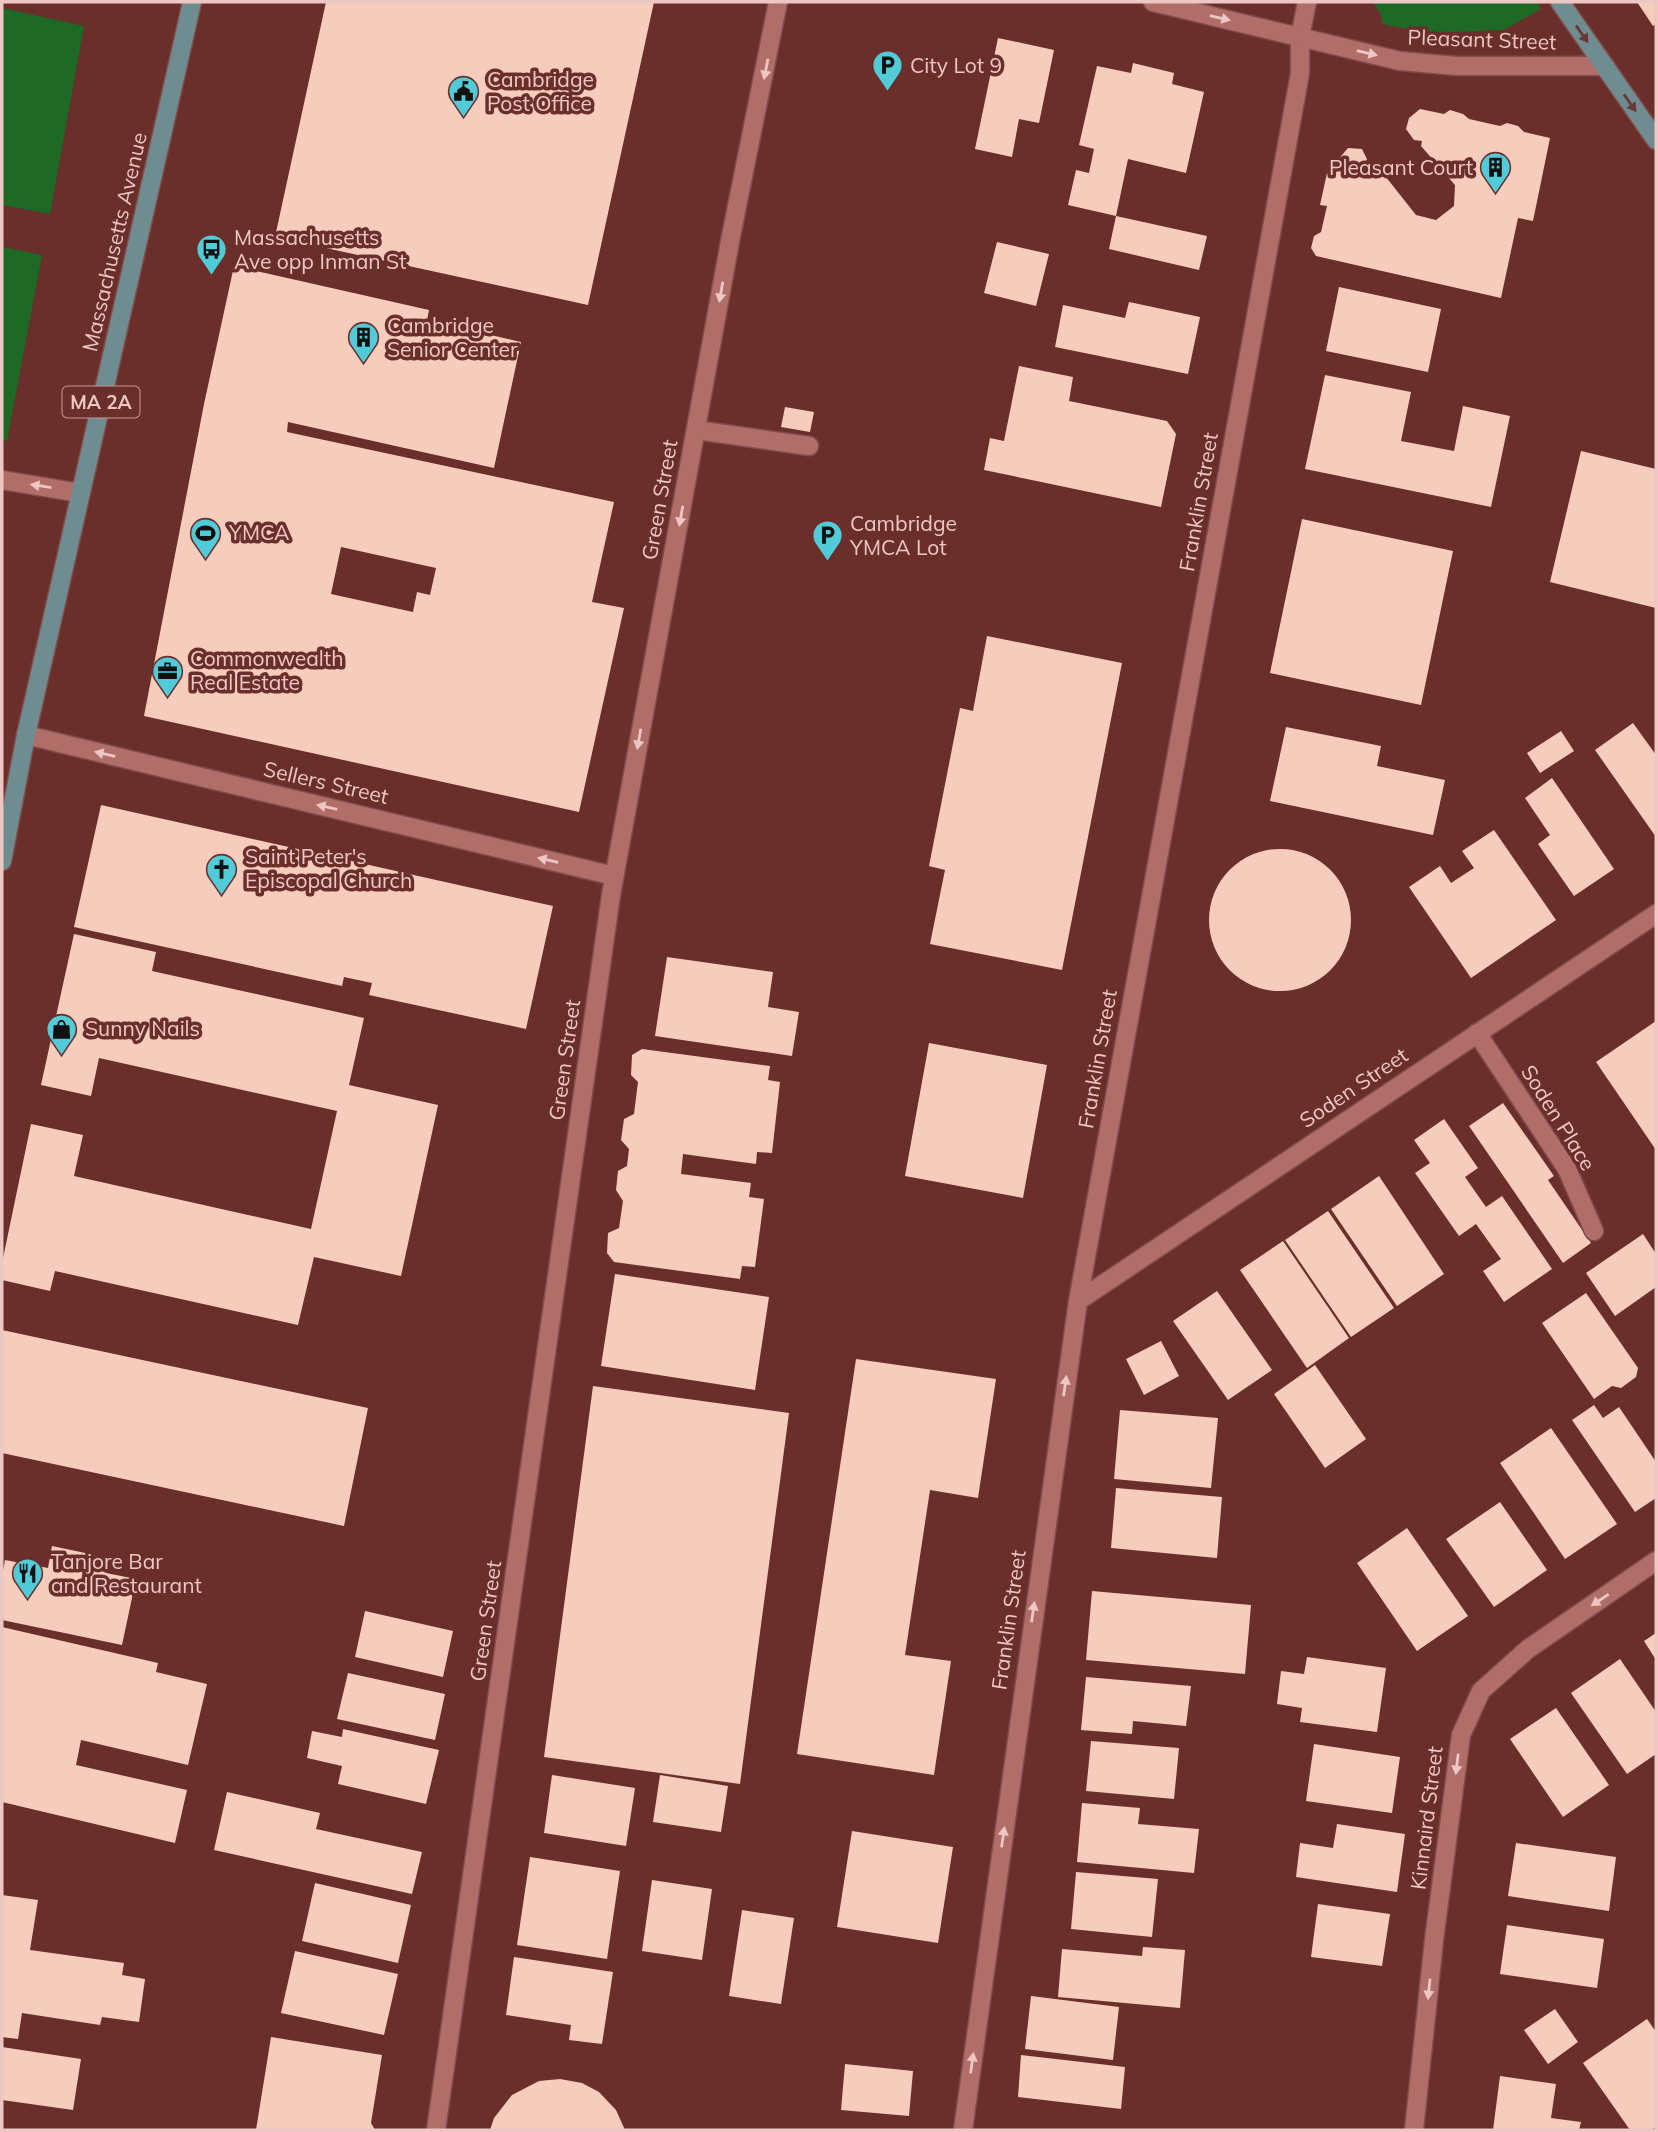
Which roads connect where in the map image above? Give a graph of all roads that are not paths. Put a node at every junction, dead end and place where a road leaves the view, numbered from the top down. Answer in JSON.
{"nodes":[{"id":1,"x":189,"y":2,"type":"edge"},
{"id":2,"x":778,"y":2,"type":"edge"},
{"id":3,"x":1153,"y":2,"type":"edge"},
{"id":4,"x":1307,"y":2,"type":"edge"},
{"id":5,"x":1560,"y":2,"type":"edge"},
{"id":6,"x":1300,"y":37,"type":"junction"},
{"id":7,"x":1605,"y":66,"type":"junction"},
{"id":8,"x":1656,"y":140,"type":"edge"},
{"id":9,"x":696,"y":430,"type":"junction"},
{"id":10,"x":809,"y":446,"type":"dead end"},
{"id":11,"x":2,"y":480,"type":"edge"},
{"id":12,"x":80,"y":493,"type":"junction"},
{"id":13,"x":26,"y":735,"type":"junction"},
{"id":14,"x":2,"y":861,"type":"edge"},
{"id":15,"x":614,"y":876,"type":"junction"},
{"id":16,"x":1656,"y":914,"type":"edge"},
{"id":17,"x":1477,"y":1032,"type":"junction"},
{"id":18,"x":1594,"y":1231,"type":"dead end"},
{"id":19,"x":1077,"y":1301,"type":"junction"},
{"id":20,"x":1656,"y":1561,"type":"edge"},
{"id":21,"x":436,"y":2130,"type":"edge"},
{"id":22,"x":963,"y":2130,"type":"edge"},
{"id":23,"x":1414,"y":2130,"type":"edge"}],
"edges":[{"from":1,"to":12,"type":"main road","name":"Massachusetts Avenue","number":"MA 2A"},
{"from":2,"to":9,"type":"street","name":"Green Street","one_way":true},
{"from":3,"to":6,"type":"street","name":"Pleasant Street","one_way":true},
{"from":4,"to":6,"type":"street","name":"Franklin Street"},
{"from":5,"to":7,"type":"main road","one_way":true},
{"from":6,"to":7,"type":"street","name":"Pleasant Street","one_way":true},
{"from":6,"to":19,"type":"street","name":"Franklin Street"},
{"from":7,"to":8,"type":"main road","one_way":true},
{"from":9,"to":10,"type":"street"},
{"from":9,"to":15,"type":"street","name":"Green Street","one_way":true},
{"from":12,"to":11,"type":"street","one_way":true},
{"from":12,"to":13,"type":"main road","name":"Massachusetts Avenue","number":"MA 2A"},
{"from":13,"to":14,"type":"main road","name":"Massachusetts Avenue","number":"MA 2A"},
{"from":15,"to":13,"type":"street","name":"Sellers Street","one_way":true},
{"from":15,"to":21,"type":"street","name":"Green Street"},
{"from":16,"to":17,"type":"street","name":"Soden Street"},
{"from":17,"to":18,"type":"street","name":"Soden Place"},
{"from":17,"to":19,"type":"street","name":"Soden Street"},
{"from":22,"to":19,"type":"street","name":"Franklin Street","one_way":true},
{"from":20,"to":23,"type":"street","name":"Kinnaird Street","one_way":true}]}
